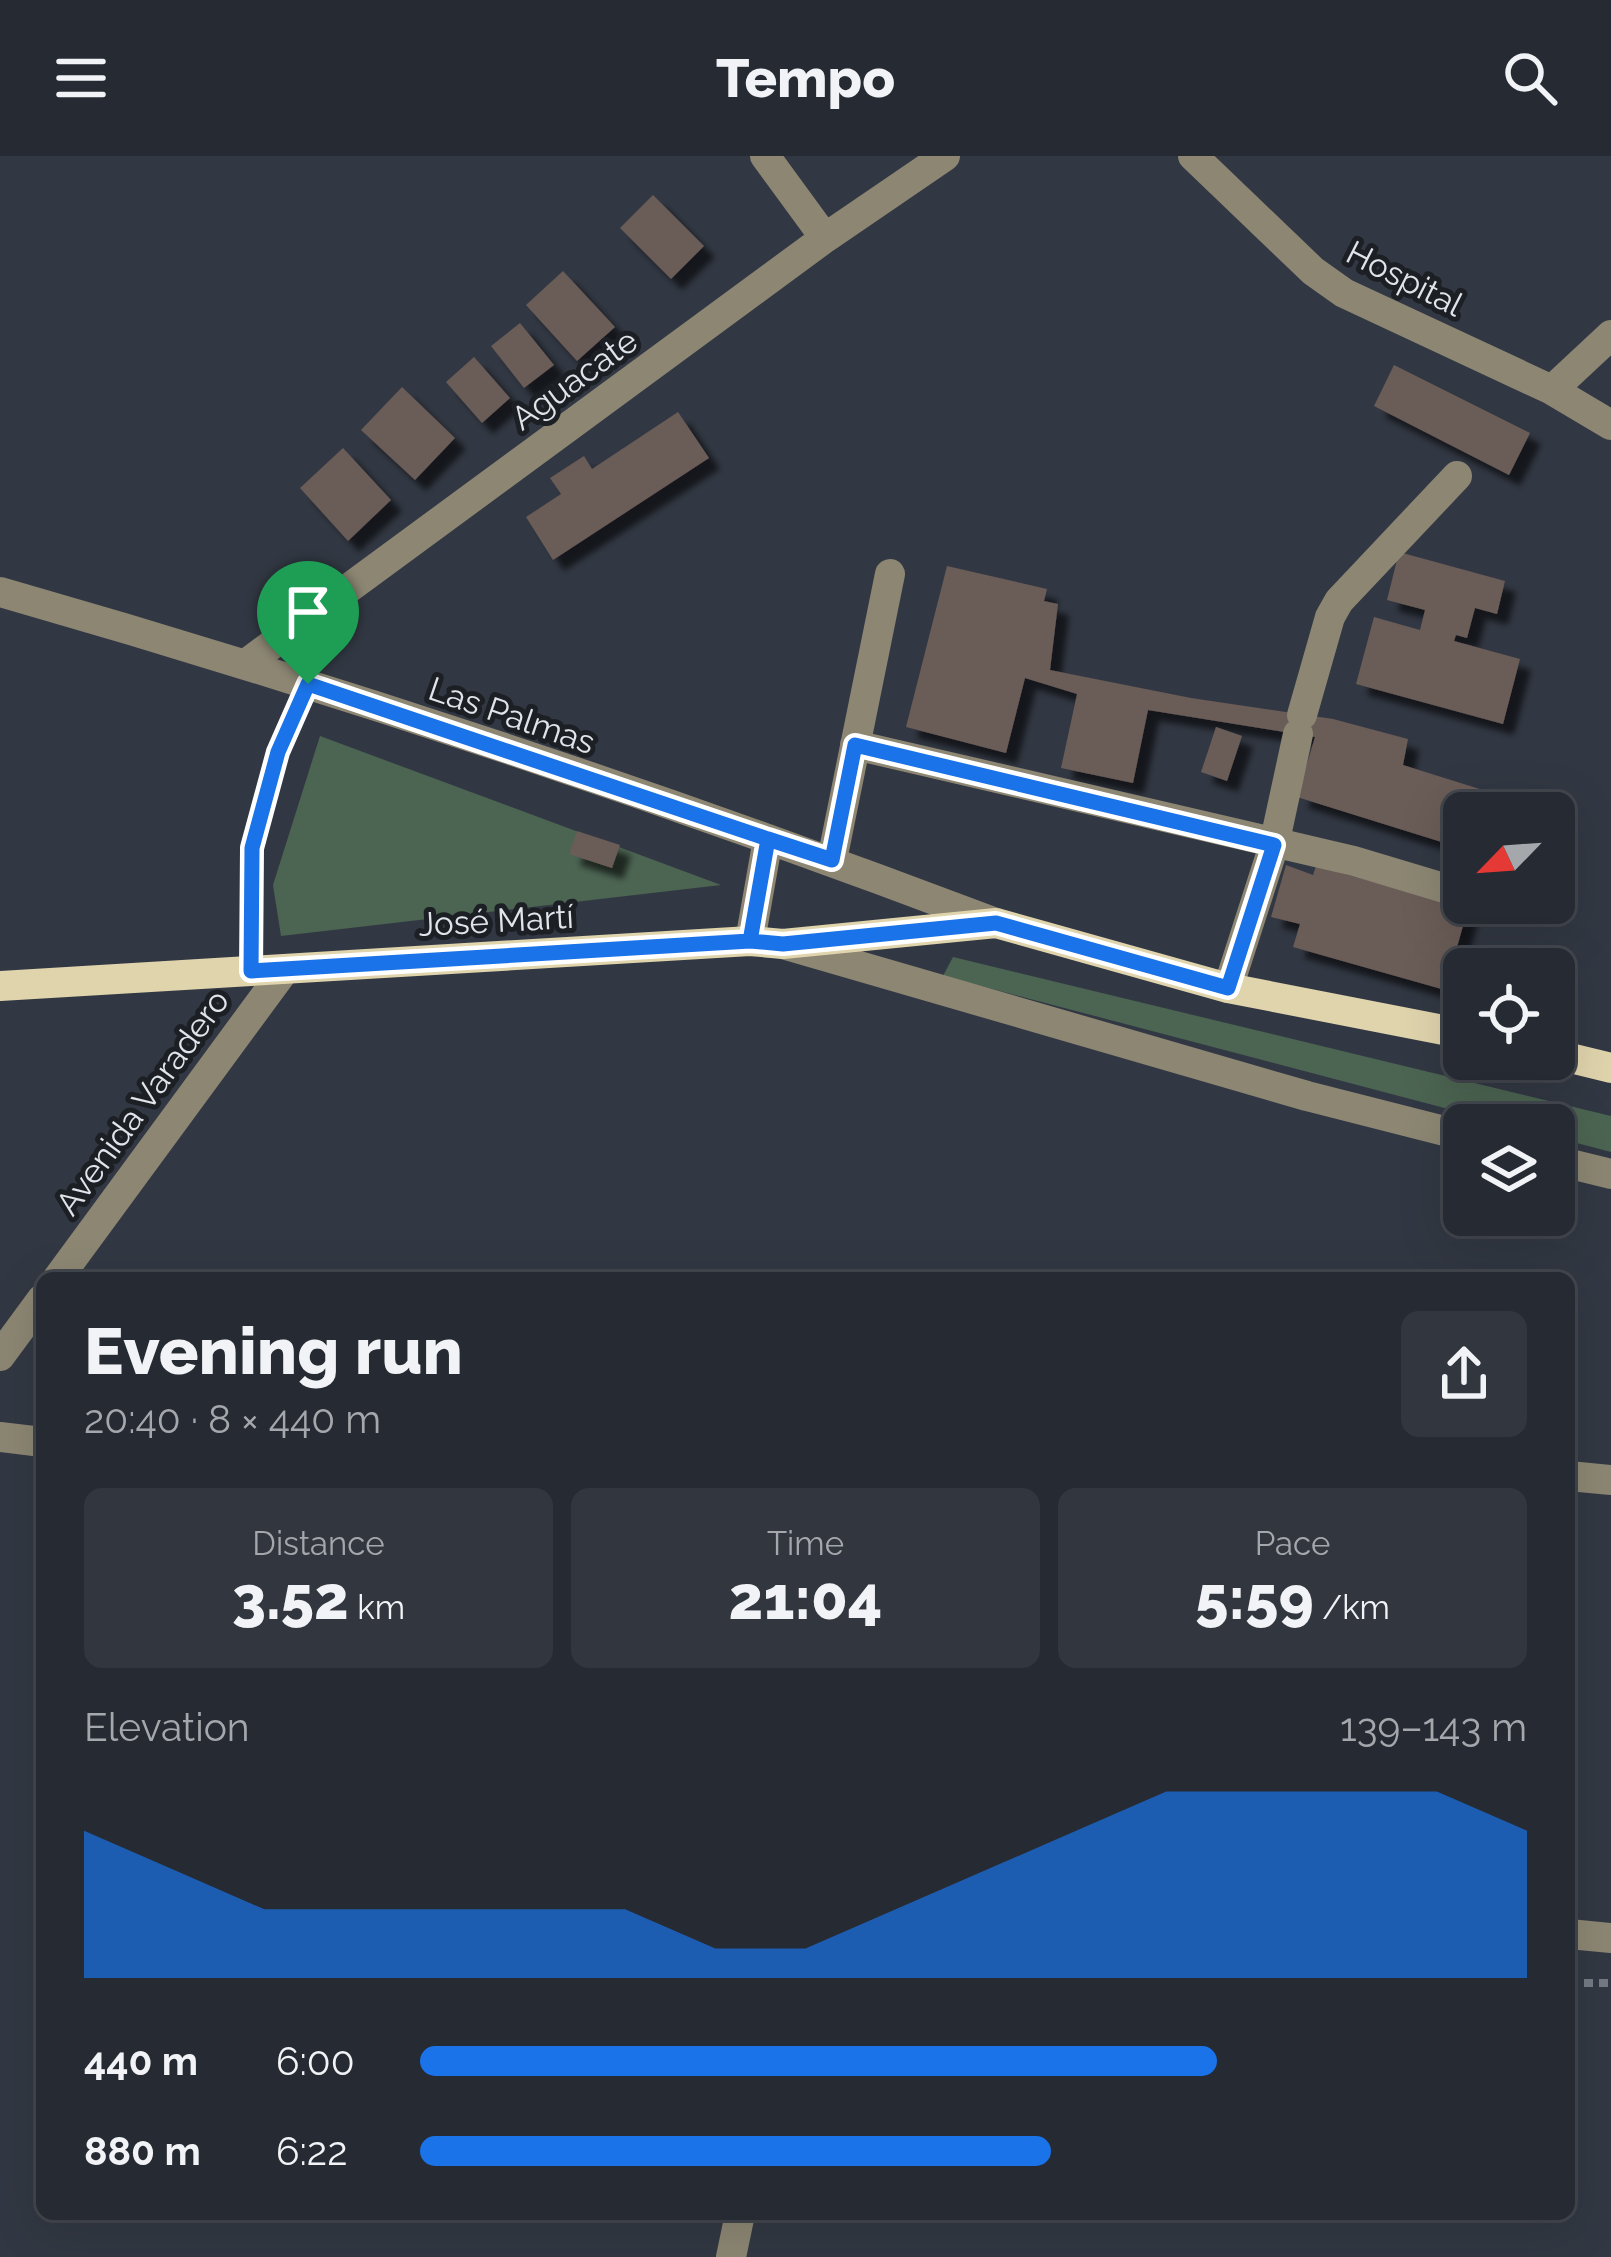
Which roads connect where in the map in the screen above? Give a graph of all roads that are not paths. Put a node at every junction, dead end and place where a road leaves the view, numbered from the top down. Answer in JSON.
{"nodes":[{"id":1,"x":765,"y":156,"type":"edge"},
{"id":2,"x":945,"y":156,"type":"edge"},
{"id":3,"x":1193,"y":156,"type":"edge"},
{"id":4,"x":825,"y":238,"type":"junction"},
{"id":5,"x":1611,"y":335,"type":"edge"},
{"id":6,"x":1552,"y":390,"type":"junction"},
{"id":7,"x":1611,"y":425,"type":"edge"},
{"id":8,"x":1457,"y":476,"type":"dead end"},
{"id":9,"x":890,"y":574,"type":"dead end"},
{"id":10,"x":0,"y":592,"type":"edge"},
{"id":11,"x":248,"y":663,"type":"junction"},
{"id":12,"x":855,"y":745,"type":"junction"},
{"id":13,"x":768,"y":839,"type":"junction"},
{"id":14,"x":1274,"y":845,"type":"junction"},
{"id":15,"x":832,"y":860,"type":"junction"},
{"id":16,"x":1443,"y":888,"type":"edge"},
{"id":17,"x":996,"y":923,"type":"junction"},
{"id":18,"x":750,"y":941,"type":"junction"},
{"id":19,"x":783,"y":944,"type":"junction"},
{"id":20,"x":285,"y":969,"type":"junction"},
{"id":21,"x":0,"y":986,"type":"edge"},
{"id":22,"x":1228,"y":988,"type":"junction"},
{"id":23,"x":1443,"y":1030,"type":"edge"},
{"id":24,"x":1575,"y":1059,"type":"edge"},
{"id":25,"x":1611,"y":1068,"type":"edge"},
{"id":26,"x":1443,"y":1131,"type":"edge"},
{"id":27,"x":1575,"y":1165,"type":"edge"},
{"id":28,"x":1611,"y":1174,"type":"edge"},
{"id":29,"x":62,"y":1272,"type":"edge"},
{"id":30,"x":36,"y":1307,"type":"edge"},
{"id":31,"x":0,"y":1356,"type":"edge"},
{"id":32,"x":0,"y":1437,"type":"edge"},
{"id":33,"x":36,"y":1441,"type":"edge"},
{"id":34,"x":1575,"y":1477,"type":"edge"},
{"id":35,"x":1611,"y":1480,"type":"edge"},
{"id":36,"x":1575,"y":1935,"type":"edge"},
{"id":37,"x":1611,"y":1938,"type":"edge"},
{"id":38,"x":739,"y":2220,"type":"edge"},
{"id":39,"x":731,"y":2257,"type":"edge"}],
"edges":[{"from":1,"to":4,"type":"street"},
{"from":2,"to":4,"type":"street","name":"Aguacate"},
{"from":3,"to":6,"type":"street","name":"Hospital"},
{"from":4,"to":11,"type":"street","name":"Aguacate"},
{"from":5,"to":6,"type":"street"},
{"from":6,"to":7,"type":"street","name":"Hospital"},
{"from":8,"to":14,"type":"street"},
{"from":9,"to":12,"type":"street"},
{"from":10,"to":11,"type":"street","name":"Las Palmas"},
{"from":11,"to":13,"type":"street","name":"Las Palmas"},
{"from":12,"to":14,"type":"street"},
{"from":12,"to":15,"type":"street"},
{"from":13,"to":15,"type":"street","name":"Las Palmas"},
{"from":13,"to":18,"type":"street"},
{"from":14,"to":16,"type":"street"},
{"from":14,"to":22,"type":"street"},
{"from":15,"to":17,"type":"street","name":"Las Palmas"},
{"from":17,"to":19,"type":"main road","name":"José Martí"},
{"from":17,"to":22,"type":"main road"},
{"from":18,"to":19,"type":"main road","name":"José Martí"},
{"from":18,"to":20,"type":"main road","name":"José Martí"},
{"from":19,"to":26,"type":"street"},
{"from":20,"to":21,"type":"main road","name":"José Martí"},
{"from":20,"to":29,"type":"street","name":"Avenida Varadero"},
{"from":22,"to":23,"type":"main road"},
{"from":24,"to":25,"type":"main road"},
{"from":27,"to":28,"type":"street"},
{"from":30,"to":31,"type":"street"},
{"from":32,"to":33,"type":"street"},
{"from":34,"to":35,"type":"street"},
{"from":36,"to":37,"type":"street"},
{"from":38,"to":39,"type":"street"}]}
